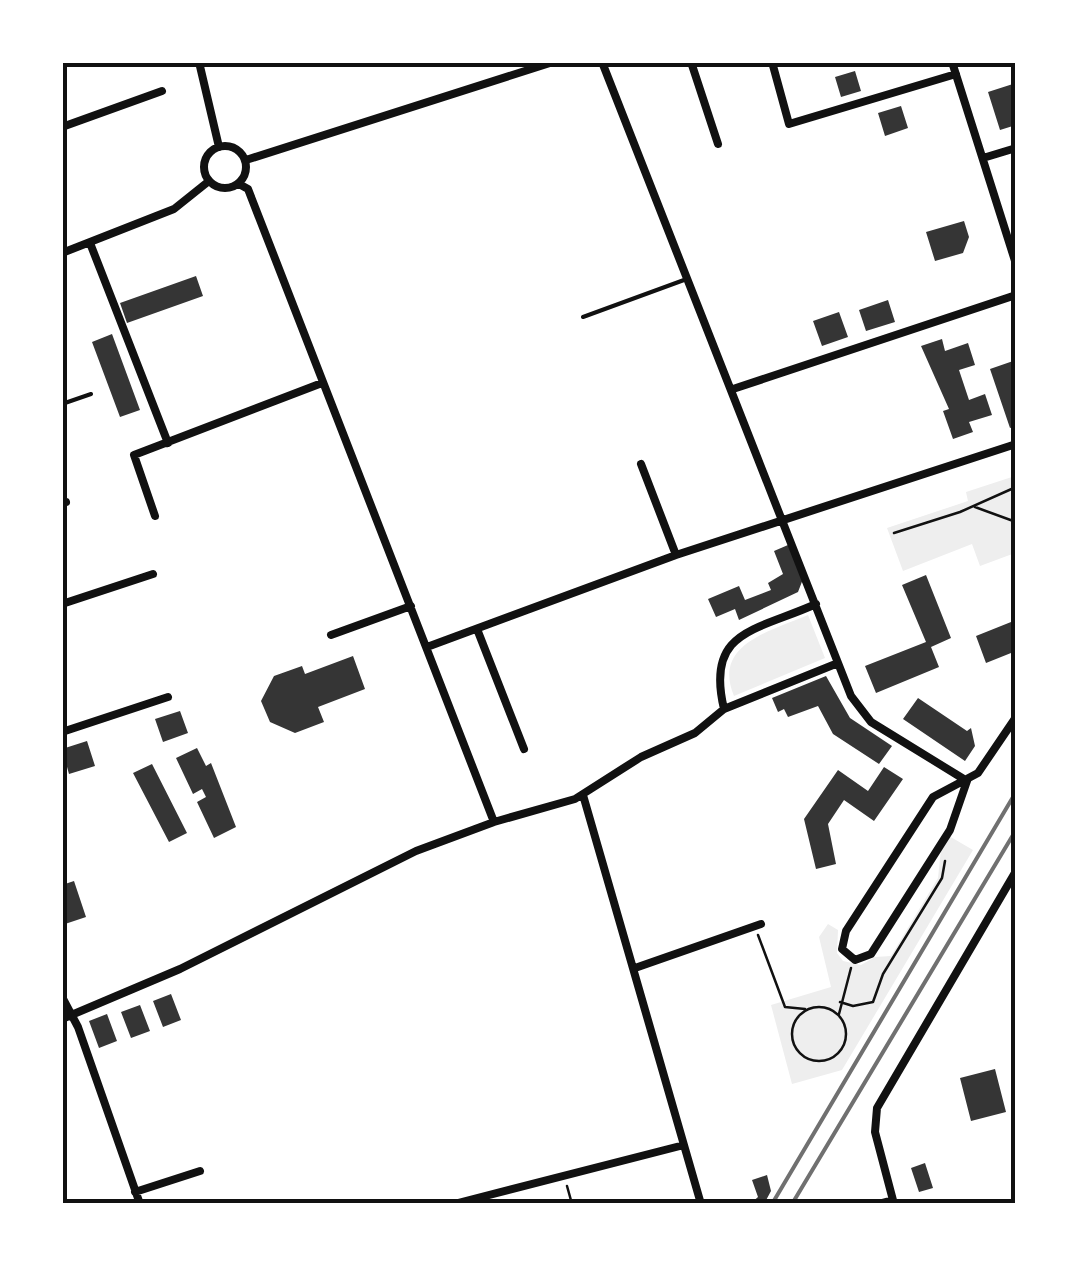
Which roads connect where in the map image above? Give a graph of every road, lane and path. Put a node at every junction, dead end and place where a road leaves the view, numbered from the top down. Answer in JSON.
{"nodes":[{"id":1,"x":199,"y":62,"type":"edge"},
{"id":2,"x":553,"y":62,"type":"edge"},
{"id":3,"x":602,"y":62,"type":"edge"},
{"id":4,"x":691,"y":62,"type":"edge"},
{"id":5,"x":772,"y":62,"type":"edge"},
{"id":6,"x":952,"y":62,"type":"edge"},
{"id":7,"x":956,"y":74,"type":"junction"},
{"id":8,"x":162,"y":91,"type":"dead end"},
{"id":9,"x":62,"y":127,"type":"edge"},
{"id":10,"x":718,"y":144,"type":"dead end"},
{"id":11,"x":220,"y":147,"type":"junction"},
{"id":12,"x":1016,"y":148,"type":"edge"},
{"id":13,"x":983,"y":158,"type":"junction"},
{"id":14,"x":246,"y":160,"type":"junction"},
{"id":15,"x":209,"y":181,"type":"junction"},
{"id":16,"x":239,"y":184,"type":"junction"},
{"id":17,"x":90,"y":242,"type":"junction"},
{"id":18,"x":62,"y":254,"type":"edge"},
{"id":19,"x":1016,"y":264,"type":"edge"},
{"id":20,"x":689,"y":279,"type":"junction"},
{"id":21,"x":1016,"y":295,"type":"edge"},
{"id":22,"x":584,"y":317,"type":"dead end"},
{"id":23,"x":322,"y":384,"type":"junction"},
{"id":24,"x":733,"y":389,"type":"junction"},
{"id":25,"x":91,"y":394,"type":"dead end"},
{"id":26,"x":62,"y":404,"type":"edge"},
{"id":27,"x":168,"y":443,"type":"junction"},
{"id":28,"x":1016,"y":444,"type":"edge"},
{"id":29,"x":641,"y":464,"type":"dead end"},
{"id":30,"x":1016,"y":488,"type":"edge"},
{"id":31,"x":973,"y":506,"type":"junction"},
{"id":32,"x":155,"y":516,"type":"dead end"},
{"id":33,"x":784,"y":518,"type":"junction"},
{"id":34,"x":1016,"y":522,"type":"edge"},
{"id":35,"x":894,"y":532,"type":"dead end"},
{"id":36,"x":676,"y":556,"type":"junction"},
{"id":37,"x":153,"y":574,"type":"dead end"},
{"id":38,"x":62,"y":604,"type":"edge"},
{"id":39,"x":816,"y":604,"type":"junction"},
{"id":40,"x":410,"y":606,"type":"junction"},
{"id":41,"x":477,"y":629,"type":"junction"},
{"id":42,"x":331,"y":635,"type":"dead end"},
{"id":43,"x":427,"y":647,"type":"junction"},
{"id":44,"x":838,"y":663,"type":"junction"},
{"id":45,"x":168,"y":697,"type":"dead end"},
{"id":46,"x":724,"y":709,"type":"junction"},
{"id":47,"x":1016,"y":717,"type":"edge"},
{"id":48,"x":62,"y":732,"type":"edge"},
{"id":49,"x":524,"y":749,"type":"dead end"},
{"id":50,"x":967,"y":781,"type":"junction"},
{"id":51,"x":583,"y":795,"type":"junction"},
{"id":52,"x":494,"y":822,"type":"junction"},
{"id":53,"x":947,"y":846,"type":"dead end"},
{"id":54,"x":1016,"y":871,"type":"edge"},
{"id":55,"x":1012,"y":885,"type":"edge"},
{"id":56,"x":758,"y":925,"type":"joint"},
{"id":57,"x":852,"y":964,"type":"dead end"},
{"id":58,"x":635,"y":968,"type":"junction"},
{"id":59,"x":62,"y":997,"type":"edge"},
{"id":60,"x":840,"y":1002,"type":"junction"},
{"id":61,"x":806,"y":1010,"type":"junction"},
{"id":62,"x":839,"y":1015,"type":"junction"},
{"id":63,"x":67,"y":1018,"type":"edge"},
{"id":64,"x":684,"y":1145,"type":"junction"},
{"id":65,"x":200,"y":1171,"type":"dead end"},
{"id":66,"x":564,"y":1176,"type":"junction"},
{"id":67,"x":136,"y":1192,"type":"junction"},
{"id":68,"x":894,"y":1202,"type":"edge"},
{"id":69,"x":140,"y":1204,"type":"edge"},
{"id":70,"x":454,"y":1204,"type":"edge"},
{"id":71,"x":572,"y":1204,"type":"edge"},
{"id":72,"x":701,"y":1204,"type":"edge"},
{"id":73,"x":878,"y":1204,"type":"edge"}],
"edges":[{"from":1,"to":11,"type":"street"},
{"from":2,"to":14,"type":"street"},
{"from":3,"to":20,"type":"street"},
{"from":4,"to":10,"type":"street"},
{"from":5,"to":7,"type":"street"},
{"from":6,"to":7,"type":"street"},
{"from":7,"to":13,"type":"street"},
{"from":8,"to":9,"type":"street"},
{"from":11,"to":14,"type":"street"},
{"from":11,"to":15,"type":"street"},
{"from":12,"to":13,"type":"street"},
{"from":13,"to":19,"type":"street"},
{"from":14,"to":16,"type":"street"},
{"from":15,"to":16,"type":"street"},
{"from":15,"to":17,"type":"street"},
{"from":16,"to":23,"type":"street"},
{"from":17,"to":18,"type":"street"},
{"from":17,"to":27,"type":"street"},
{"from":20,"to":22,"type":"lane"},
{"from":20,"to":24,"type":"street"},
{"from":21,"to":24,"type":"street"},
{"from":23,"to":27,"type":"street"},
{"from":23,"to":40,"type":"street"},
{"from":24,"to":33,"type":"street"},
{"from":25,"to":26,"type":"lane"},
{"from":27,"to":32,"type":"street"},
{"from":28,"to":33,"type":"street"},
{"from":29,"to":36,"type":"street"},
{"from":30,"to":31,"type":"path"},
{"from":31,"to":34,"type":"path"},
{"from":31,"to":35,"type":"path"},
{"from":33,"to":36,"type":"street"},
{"from":33,"to":39,"type":"street"},
{"from":36,"to":41,"type":"street"},
{"from":37,"to":38,"type":"street"},
{"from":39,"to":44,"type":"street"},
{"from":39,"to":46,"type":"street"},
{"from":40,"to":42,"type":"street"},
{"from":40,"to":43,"type":"street"},
{"from":41,"to":43,"type":"street"},
{"from":41,"to":49,"type":"street"},
{"from":43,"to":52,"type":"street"},
{"from":44,"to":46,"type":"street"},
{"from":44,"to":50,"type":"street"},
{"from":45,"to":48,"type":"street"},
{"from":46,"to":51,"type":"street"},
{"from":47,"to":50,"type":"street"},
{"from":50,"to":50,"type":"street"},
{"from":51,"to":52,"type":"street"},
{"from":51,"to":58,"type":"street"},
{"from":52,"to":63,"type":"street"},
{"from":53,"to":60,"type":"path"},
{"from":54,"to":55,"type":"street"},
{"from":55,"to":68,"type":"street"},
{"from":56,"to":58,"type":"street"},
{"from":56,"to":61,"type":"path"},
{"from":57,"to":60,"type":"path"},
{"from":58,"to":64,"type":"street"},
{"from":59,"to":63,"type":"street"},
{"from":60,"to":62,"type":"path"},
{"from":61,"to":62,"type":"path"},
{"from":61,"to":62,"type":"path"},
{"from":63,"to":67,"type":"street"},
{"from":64,"to":66,"type":"street"},
{"from":64,"to":72,"type":"street"},
{"from":65,"to":67,"type":"street"},
{"from":66,"to":70,"type":"street"},
{"from":66,"to":71,"type":"path"},
{"from":67,"to":69,"type":"street"},
{"from":68,"to":73,"type":"street"}]}
